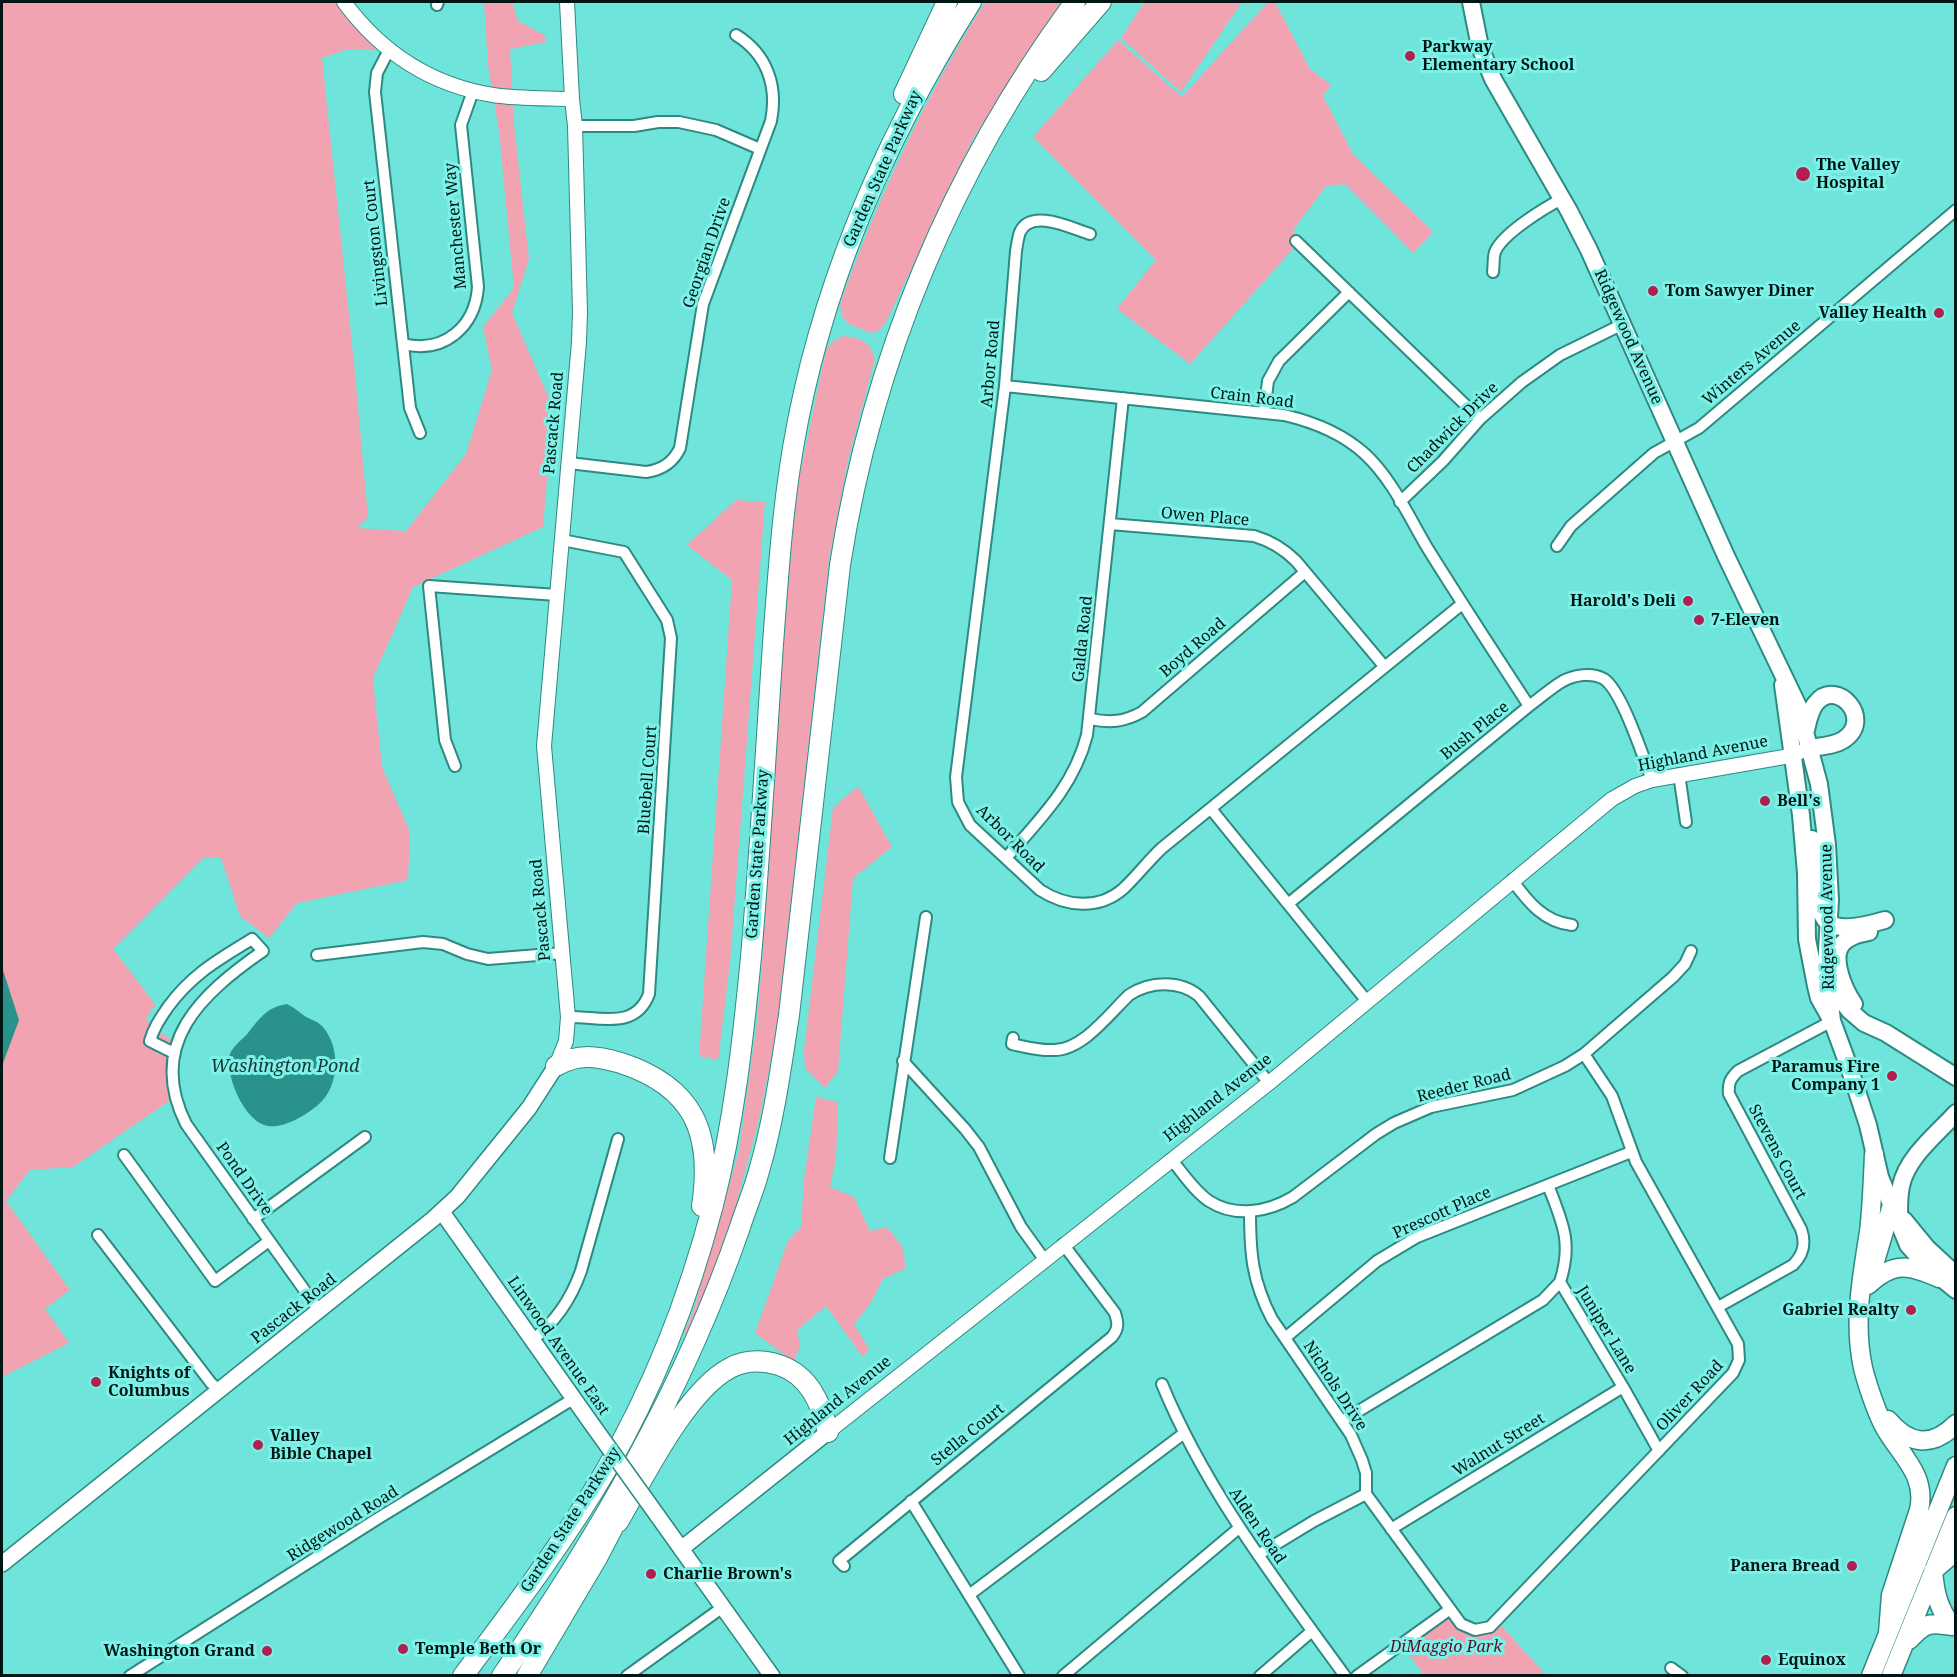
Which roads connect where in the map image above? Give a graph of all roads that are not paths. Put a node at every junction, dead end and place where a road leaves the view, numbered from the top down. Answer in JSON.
{"nodes":[{"id":1,"x":344,"y":2,"type":"edge"},
{"id":2,"x":567,"y":2,"type":"edge"},
{"id":3,"x":947,"y":2,"type":"edge"},
{"id":4,"x":971,"y":2,"type":"edge"},
{"id":5,"x":1075,"y":2,"type":"edge"},
{"id":6,"x":1101,"y":2,"type":"edge"},
{"id":7,"x":1471,"y":2,"type":"edge"},
{"id":8,"x":736,"y":35,"type":"dead end"},
{"id":9,"x":389,"y":50,"type":"junction"},
{"id":10,"x":473,"y":92,"type":"junction"},
{"id":11,"x":572,"y":99,"type":"junction"},
{"id":12,"x":575,"y":126,"type":"junction"},
{"id":13,"x":760,"y":149,"type":"junction"},
{"id":14,"x":953,"y":199,"type":"junction"},
{"id":15,"x":1562,"y":199,"type":"junction"},
{"id":16,"x":1956,"y":210,"type":"edge"},
{"id":17,"x":854,"y":231,"type":"junction"},
{"id":18,"x":1090,"y":234,"type":"dead end"},
{"id":19,"x":1296,"y":241,"type":"dead end"},
{"id":20,"x":1493,"y":272,"type":"dead end"},
{"id":21,"x":1349,"y":292,"type":"junction"},
{"id":22,"x":1623,"y":324,"type":"junction"},
{"id":23,"x":403,"y":344,"type":"junction"},
{"id":24,"x":1005,"y":386,"type":"junction"},
{"id":25,"x":1123,"y":398,"type":"junction"},
{"id":26,"x":1264,"y":413,"type":"junction"},
{"id":27,"x":1480,"y":419,"type":"junction"},
{"id":28,"x":420,"y":433,"type":"dead end"},
{"id":29,"x":1675,"y":441,"type":"junction"},
{"id":30,"x":569,"y":463,"type":"junction"},
{"id":31,"x":1400,"y":502,"type":"junction"},
{"id":32,"x":1110,"y":524,"type":"junction"},
{"id":33,"x":562,"y":540,"type":"junction"},
{"id":34,"x":1557,"y":546,"type":"dead end"},
{"id":35,"x":1305,"y":572,"type":"junction"},
{"id":36,"x":557,"y":596,"type":"junction"},
{"id":37,"x":1462,"y":604,"type":"junction"},
{"id":38,"x":1384,"y":666,"type":"junction"},
{"id":39,"x":1782,"y":676,"type":"junction"},
{"id":40,"x":1529,"y":706,"type":"junction"},
{"id":41,"x":1090,"y":719,"type":"junction"},
{"id":42,"x":1805,"y":730,"type":"junction"},
{"id":43,"x":1810,"y":748,"type":"junction"},
{"id":44,"x":1793,"y":754,"type":"junction"},
{"id":45,"x":455,"y":766,"type":"dead end"},
{"id":46,"x":1679,"y":774,"type":"junction"},
{"id":47,"x":1652,"y":780,"type":"junction"},
{"id":48,"x":1211,"y":809,"type":"junction"},
{"id":49,"x":1801,"y":815,"type":"junction"},
{"id":50,"x":1686,"y":822,"type":"dead end"},
{"id":51,"x":1006,"y":858,"type":"junction"},
{"id":52,"x":1512,"y":880,"type":"junction"},
{"id":53,"x":1288,"y":904,"type":"junction"},
{"id":54,"x":926,"y":916,"type":"dead end"},
{"id":55,"x":1829,"y":922,"type":"junction"},
{"id":56,"x":1572,"y":925,"type":"dead end"},
{"id":57,"x":1691,"y":951,"type":"dead end"},
{"id":58,"x":563,"y":953,"type":"junction"},
{"id":59,"x":317,"y":955,"type":"dead end"},
{"id":60,"x":1828,"y":984,"type":"junction"},
{"id":61,"x":1366,"y":1000,"type":"junction"},
{"id":62,"x":568,"y":1017,"type":"junction"},
{"id":63,"x":1832,"y":1021,"type":"junction"},
{"id":64,"x":1886,"y":1033,"type":"junction"},
{"id":65,"x":1013,"y":1038,"type":"dead end"},
{"id":66,"x":174,"y":1053,"type":"junction"},
{"id":67,"x":1584,"y":1053,"type":"junction"},
{"id":68,"x":903,"y":1060,"type":"junction"},
{"id":69,"x":556,"y":1066,"type":"junction"},
{"id":70,"x":1956,"y":1077,"type":"edge"},
{"id":71,"x":1269,"y":1083,"type":"junction"},
{"id":72,"x":1953,"y":1116,"type":"edge"},
{"id":73,"x":365,"y":1137,"type":"dead end"},
{"id":74,"x":618,"y":1139,"type":"dead end"},
{"id":75,"x":1631,"y":1152,"type":"junction"},
{"id":76,"x":1874,"y":1154,"type":"junction"},
{"id":77,"x":124,"y":1155,"type":"dead end"},
{"id":78,"x":890,"y":1158,"type":"dead end"},
{"id":79,"x":1171,"y":1159,"type":"junction"},
{"id":80,"x":759,"y":1172,"type":"junction"},
{"id":81,"x":1548,"y":1185,"type":"junction"},
{"id":82,"x":1895,"y":1210,"type":"junction"},
{"id":83,"x":1250,"y":1211,"type":"junction"},
{"id":84,"x":442,"y":1212,"type":"junction"},
{"id":85,"x":254,"y":1219,"type":"junction"},
{"id":86,"x":98,"y":1235,"type":"dead end"},
{"id":87,"x":269,"y":1241,"type":"junction"},
{"id":88,"x":1063,"y":1244,"type":"junction"},
{"id":89,"x":1044,"y":1259,"type":"junction"},
{"id":90,"x":1947,"y":1276,"type":"edge"},
{"id":91,"x":1560,"y":1282,"type":"junction"},
{"id":92,"x":1868,"y":1285,"type":"junction"},
{"id":93,"x":1956,"y":1290,"type":"edge"},
{"id":94,"x":1718,"y":1307,"type":"junction"},
{"id":95,"x":1859,"y":1310,"type":"junction"},
{"id":96,"x":320,"y":1312,"type":"junction"},
{"id":97,"x":675,"y":1324,"type":"junction"},
{"id":98,"x":1285,"y":1338,"type":"junction"},
{"id":99,"x":532,"y":1340,"type":"junction"},
{"id":100,"x":1161,"y":1384,"type":"dead end"},
{"id":101,"x":1623,"y":1387,"type":"junction"},
{"id":102,"x":219,"y":1390,"type":"junction"},
{"id":103,"x":573,"y":1399,"type":"junction"},
{"id":104,"x":1876,"y":1405,"type":"junction"},
{"id":105,"x":1342,"y":1421,"type":"junction"},
{"id":106,"x":1956,"y":1424,"type":"edge"},
{"id":107,"x":828,"y":1432,"type":"junction"},
{"id":108,"x":1183,"y":1434,"type":"junction"},
{"id":109,"x":1659,"y":1451,"type":"junction"},
{"id":110,"x":1956,"y":1466,"type":"edge"},
{"id":111,"x":1366,"y":1494,"type":"junction"},
{"id":112,"x":911,"y":1501,"type":"junction"},
{"id":113,"x":1956,"y":1516,"type":"edge"},
{"id":114,"x":1239,"y":1528,"type":"junction"},
{"id":115,"x":1391,"y":1529,"type":"junction"},
{"id":116,"x":681,"y":1549,"type":"junction"},
{"id":117,"x":1956,"y":1551,"type":"edge"},
{"id":118,"x":1258,"y":1555,"type":"junction"},
{"id":119,"x":597,"y":1558,"type":"junction"},
{"id":120,"x":2,"y":1564,"type":"edge"},
{"id":121,"x":844,"y":1566,"type":"dead end"},
{"id":122,"x":1933,"y":1571,"type":"junction"},
{"id":123,"x":969,"y":1594,"type":"junction"},
{"id":124,"x":723,"y":1606,"type":"junction"},
{"id":125,"x":1449,"y":1610,"type":"junction"},
{"id":126,"x":1495,"y":1623,"type":"joint"},
{"id":127,"x":1954,"y":1627,"type":"edge"},
{"id":128,"x":1312,"y":1631,"type":"junction"},
{"id":129,"x":1888,"y":1633,"type":"junction"},
{"id":130,"x":1902,"y":1648,"type":"junction"},
{"id":131,"x":1671,"y":1668,"type":"dead end"},
{"id":132,"x":130,"y":1676,"type":"edge"},
{"id":133,"x":463,"y":1676,"type":"edge"},
{"id":134,"x":502,"y":1676,"type":"edge"},
{"id":135,"x":527,"y":1676,"type":"edge"},
{"id":136,"x":627,"y":1676,"type":"edge"},
{"id":137,"x":772,"y":1676,"type":"edge"},
{"id":138,"x":1019,"y":1676,"type":"edge"},
{"id":139,"x":1063,"y":1676,"type":"edge"},
{"id":140,"x":1260,"y":1676,"type":"edge"},
{"id":141,"x":1345,"y":1676,"type":"edge"},
{"id":142,"x":1357,"y":1676,"type":"edge"},
{"id":143,"x":1682,"y":1676,"type":"edge"},
{"id":144,"x":1871,"y":1676,"type":"edge"},
{"id":145,"x":1892,"y":1676,"type":"edge"}],
"edges":[{"from":1,"to":9,"type":"street"},
{"from":2,"to":11,"type":"street","name":"Pascack Road"},
{"from":3,"to":17,"type":"highway"},
{"from":4,"to":17,"type":"highway","name":"Garden State Parkway"},
{"from":5,"to":14,"type":"highway","name":"Garden State Parkway"},
{"from":6,"to":14,"type":"highway"},
{"from":7,"to":15,"type":"main road","name":"Ridgewood Avenue"},
{"from":8,"to":13,"type":"street","name":"Georgian Drive"},
{"from":9,"to":10,"type":"street"},
{"from":9,"to":23,"type":"street","name":"Livingston Court"},
{"from":10,"to":11,"type":"street"},
{"from":10,"to":23,"type":"street","name":"Manchester Way"},
{"from":11,"to":12,"type":"street","name":"Pascack Road"},
{"from":12,"to":13,"type":"street"},
{"from":12,"to":30,"type":"street","name":"Pascack Road"},
{"from":13,"to":30,"type":"street","name":"Georgian Drive"},
{"from":14,"to":80,"type":"highway","name":"Garden State Parkway"},
{"from":15,"to":20,"type":"street"},
{"from":15,"to":22,"type":"main road","name":"Ridgewood Avenue"},
{"from":16,"to":29,"type":"street","name":"Winters Avenue"},
{"from":17,"to":97,"type":"highway","name":"Garden State Parkway"},
{"from":18,"to":24,"type":"street","name":"Arbor Road"},
{"from":19,"to":21,"type":"street"},
{"from":21,"to":26,"type":"street"},
{"from":21,"to":27,"type":"street"},
{"from":22,"to":27,"type":"street","name":"Chadwick Drive"},
{"from":22,"to":29,"type":"main road","name":"Ridgewood Avenue"},
{"from":23,"to":28,"type":"street","name":"Livingston Court"},
{"from":24,"to":25,"type":"street","name":"Crain Road"},
{"from":24,"to":51,"type":"street","name":"Arbor Road"},
{"from":25,"to":26,"type":"street","name":"Crain Road"},
{"from":25,"to":32,"type":"street","name":"Galda Road"},
{"from":26,"to":31,"type":"street","name":"Crain Road"},
{"from":27,"to":31,"type":"street","name":"Chadwick Drive"},
{"from":29,"to":34,"type":"street","name":"Winters Avenue"},
{"from":29,"to":39,"type":"main road","name":"Ridgewood Avenue"},
{"from":30,"to":33,"type":"street","name":"Pascack Road"},
{"from":31,"to":37,"type":"street","name":"Crain Road"},
{"from":32,"to":35,"type":"street","name":"Owen Place"},
{"from":32,"to":41,"type":"street","name":"Galda Road"},
{"from":33,"to":36,"type":"street","name":"Pascack Road"},
{"from":33,"to":62,"type":"street","name":"Bluebell Court"},
{"from":35,"to":38,"type":"street","name":"Owen Place"},
{"from":35,"to":41,"type":"street","name":"Boyd Road"},
{"from":36,"to":45,"type":"street"},
{"from":36,"to":58,"type":"street","name":"Pascack Road"},
{"from":37,"to":38,"type":"street","name":"Arbor Road"},
{"from":37,"to":40,"type":"street","name":"Crain Road"},
{"from":38,"to":48,"type":"street","name":"Arbor Road"},
{"from":39,"to":42,"type":"main road","name":"Ridgewood Avenue"},
{"from":39,"to":44,"type":"main road","name":"Ridgewood Avenue"},
{"from":40,"to":47,"type":"street","name":"Bush Place"},
{"from":40,"to":53,"type":"street","name":"Bush Place"},
{"from":41,"to":51,"type":"street","name":"Galda Road"},
{"from":42,"to":43,"type":"main road","name":"Ridgewood Avenue"},
{"from":42,"to":43,"type":"main road"},
{"from":43,"to":44,"type":"street","name":"Highland Avenue"},
{"from":43,"to":55,"type":"main road","name":"Ridgewood Avenue"},
{"from":44,"to":46,"type":"street","name":"Highland Avenue"},
{"from":44,"to":49,"type":"main road","name":"Ridgewood Avenue"},
{"from":46,"to":47,"type":"street","name":"Highland Avenue"},
{"from":46,"to":50,"type":"street"},
{"from":47,"to":52,"type":"street","name":"Highland Avenue"},
{"from":48,"to":51,"type":"street","name":"Arbor Road"},
{"from":48,"to":53,"type":"street"},
{"from":49,"to":55,"type":"main road"},
{"from":49,"to":63,"type":"main road","name":"Ridgewood Avenue"},
{"from":52,"to":56,"type":"street"},
{"from":52,"to":61,"type":"street","name":"Highland Avenue"},
{"from":53,"to":61,"type":"street"},
{"from":54,"to":68,"type":"street"},
{"from":55,"to":60,"type":"main road","name":"Ridgewood Avenue"},
{"from":55,"to":64,"type":"main road"},
{"from":57,"to":67,"type":"street","name":"Reeder Road"},
{"from":58,"to":59,"type":"street"},
{"from":58,"to":62,"type":"street","name":"Pascack Road"},
{"from":60,"to":63,"type":"main road","name":"Ridgewood Avenue"},
{"from":60,"to":64,"type":"main road"},
{"from":61,"to":71,"type":"street","name":"Highland Avenue"},
{"from":62,"to":69,"type":"street","name":"Pascack Road"},
{"from":63,"to":76,"type":"main road","name":"Ridgewood Avenue"},
{"from":63,"to":94,"type":"street","name":"Stevens Court"},
{"from":64,"to":70,"type":"main road"},
{"from":65,"to":71,"type":"street"},
{"from":66,"to":66,"type":"street","name":"Pond Drive"},
{"from":66,"to":85,"type":"street","name":"Pond Drive"},
{"from":67,"to":75,"type":"street","name":"Oliver Road"},
{"from":67,"to":83,"type":"street","name":"Reeder Road"},
{"from":68,"to":78,"type":"street"},
{"from":68,"to":89,"type":"street"},
{"from":69,"to":84,"type":"main road","name":"Pascack Road"},
{"from":69,"to":97,"type":"highway"},
{"from":71,"to":79,"type":"street","name":"Highland Avenue"},
{"from":72,"to":82,"type":"main road"},
{"from":73,"to":85,"type":"street"},
{"from":74,"to":99,"type":"street"},
{"from":75,"to":81,"type":"street","name":"Prescott Place"},
{"from":75,"to":94,"type":"street","name":"Oliver Road"},
{"from":76,"to":82,"type":"main road","name":"Ridgewood Avenue"},
{"from":76,"to":95,"type":"highway"},
{"from":77,"to":87,"type":"street"},
{"from":79,"to":83,"type":"street","name":"Reeder Road"},
{"from":79,"to":88,"type":"street","name":"Highland Avenue"},
{"from":80,"to":119,"type":"highway","name":"Garden State Parkway"},
{"from":80,"to":134,"type":"highway","name":"Garden State Parkway"},
{"from":81,"to":91,"type":"street","name":"Juniper Lane"},
{"from":81,"to":98,"type":"street","name":"Prescott Place"},
{"from":82,"to":90,"type":"main road","name":"Ridgewood Avenue"},
{"from":82,"to":92,"type":"highway"},
{"from":83,"to":98,"type":"street","name":"Nichols Drive"},
{"from":84,"to":96,"type":"main road","name":"Pascack Road"},
{"from":84,"to":99,"type":"main road","name":"Linwood Avenue East"},
{"from":85,"to":87,"type":"street","name":"Pond Drive"},
{"from":86,"to":102,"type":"street"},
{"from":87,"to":96,"type":"street","name":"Pond Drive"},
{"from":88,"to":89,"type":"street","name":"Highland Avenue"},
{"from":88,"to":112,"type":"street","name":"Stella Court"},
{"from":89,"to":107,"type":"street","name":"Highland Avenue"},
{"from":90,"to":92,"type":"highway"},
{"from":90,"to":93,"type":"main road","name":"Ridgewood Avenue"},
{"from":91,"to":101,"type":"street","name":"Juniper Lane"},
{"from":91,"to":105,"type":"street"},
{"from":92,"to":95,"type":"highway"},
{"from":94,"to":109,"type":"street","name":"Oliver Road"},
{"from":95,"to":104,"type":"highway"},
{"from":96,"to":102,"type":"main road","name":"Pascack Road"},
{"from":97,"to":133,"type":"highway","name":"Garden State Parkway"},
{"from":98,"to":105,"type":"street","name":"Nichols Drive"},
{"from":99,"to":103,"type":"main road","name":"Linwood Avenue East"},
{"from":100,"to":108,"type":"street","name":"Alden Road"},
{"from":101,"to":109,"type":"street","name":"Juniper Lane"},
{"from":101,"to":115,"type":"street","name":"Walnut Street"},
{"from":102,"to":120,"type":"main road","name":"Pascack Road"},
{"from":103,"to":116,"type":"main road","name":"Linwood Avenue East","bridge":true},
{"from":103,"to":132,"type":"street","name":"Ridgewood Road"},
{"from":104,"to":106,"type":"highway"},
{"from":104,"to":129,"type":"highway"},
{"from":105,"to":111,"type":"street","name":"Nichols Drive"},
{"from":107,"to":116,"type":"main road","name":"Highland Avenue"},
{"from":107,"to":119,"type":"highway"},
{"from":108,"to":114,"type":"street","name":"Alden Road"},
{"from":108,"to":123,"type":"street"},
{"from":109,"to":126,"type":"street","name":"Oliver Road"},
{"from":110,"to":129,"type":"highway"},
{"from":111,"to":115,"type":"street","name":"Nichols Drive"},
{"from":111,"to":118,"type":"street"},
{"from":112,"to":121,"type":"street","name":"Stella Court"},
{"from":112,"to":123,"type":"street"},
{"from":113,"to":122,"type":"highway"},
{"from":114,"to":118,"type":"street","name":"Alden Road"},
{"from":114,"to":139,"type":"street"},
{"from":115,"to":125,"type":"street","name":"Nichols Drive"},
{"from":116,"to":124,"type":"main road","name":"Linwood Avenue East"},
{"from":117,"to":122,"type":"highway"},
{"from":118,"to":128,"type":"street","name":"Alden Road"},
{"from":119,"to":135,"type":"highway","name":"Garden State Parkway"},
{"from":122,"to":127,"type":"highway"},
{"from":122,"to":130,"type":"highway"},
{"from":123,"to":138,"type":"street"},
{"from":124,"to":136,"type":"street"},
{"from":124,"to":137,"type":"main road","name":"Linwood Avenue East"},
{"from":125,"to":126,"type":"street","name":"Nichols Drive"},
{"from":125,"to":142,"type":"street"},
{"from":127,"to":130,"type":"highway"},
{"from":128,"to":140,"type":"street"},
{"from":128,"to":141,"type":"street","name":"Alden Road"},
{"from":129,"to":144,"type":"highway"},
{"from":130,"to":145,"type":"highway"},
{"from":131,"to":143,"type":"street"}]}
